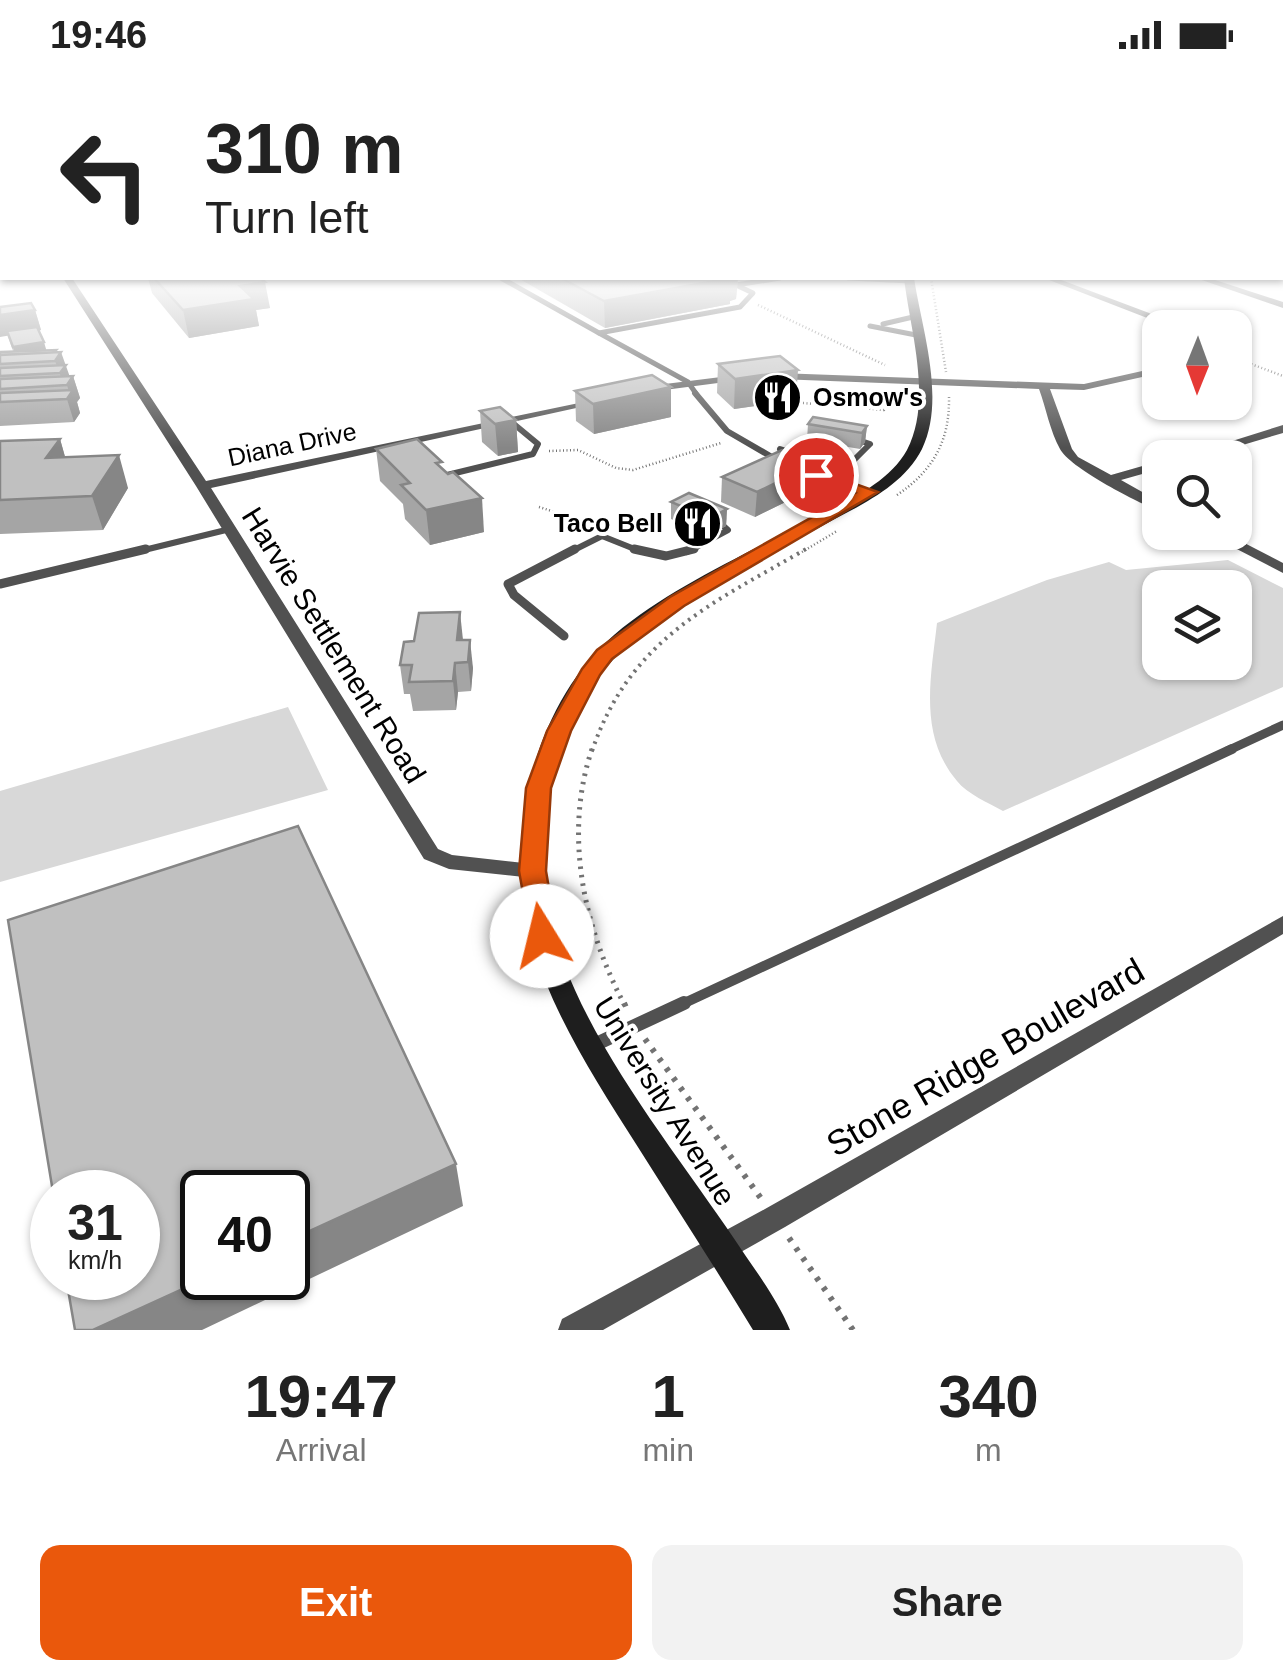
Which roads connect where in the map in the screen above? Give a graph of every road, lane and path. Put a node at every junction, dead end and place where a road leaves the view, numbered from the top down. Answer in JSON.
{"nodes":[{"id":1,"x":102,"y":331,"type":"edge"},
{"id":2,"x":595,"y":331,"type":"edge"},
{"id":3,"x":610,"y":331,"type":"edge"},
{"id":4,"x":813,"y":331,"type":"edge"},
{"id":5,"x":916,"y":331,"type":"edge"},
{"id":6,"x":940,"y":331,"type":"edge"},
{"id":7,"x":599,"y":333,"type":"junction"},
{"id":8,"x":1252,"y":364,"type":"edge"},
{"id":9,"x":887,"y":366,"type":"dead end"},
{"id":10,"x":1142,"y":374,"type":"edge"},
{"id":11,"x":766,"y":376,"type":"edge"},
{"id":12,"x":1283,"y":376,"type":"edge"},
{"id":13,"x":750,"y":377,"type":"edge"},
{"id":14,"x":922,"y":378,"type":"junction"},
{"id":15,"x":948,"y":380,"type":"junction"},
{"id":16,"x":688,"y":382,"type":"junction"},
{"id":17,"x":1043,"y":385,"type":"junction"},
{"id":18,"x":892,"y":387,"type":"dead end"},
{"id":19,"x":638,"y":391,"type":"edge"},
{"id":20,"x":619,"y":395,"type":"edge"},
{"id":21,"x":803,"y":403,"type":"dead end"},
{"id":22,"x":509,"y":420,"type":"junction"},
{"id":23,"x":1283,"y":428,"type":"edge"},
{"id":24,"x":847,"y":438,"type":"edge"},
{"id":25,"x":740,"y":440,"type":"junction"},
{"id":26,"x":1243,"y":440,"type":"edge"},
{"id":27,"x":536,"y":449,"type":"junction"},
{"id":28,"x":780,"y":449,"type":"edge"},
{"id":29,"x":1142,"y":469,"type":"edge"},
{"id":30,"x":444,"y":476,"type":"edge"},
{"id":31,"x":1107,"y":480,"type":"junction"},
{"id":32,"x":203,"y":486,"type":"junction"},
{"id":33,"x":876,"y":498,"type":"junction"},
{"id":34,"x":1142,"y":498,"type":"edge"},
{"id":35,"x":539,"y":507,"type":"dead end"},
{"id":36,"x":708,"y":518,"type":"edge"},
{"id":37,"x":580,"y":520,"type":"dead end"},
{"id":38,"x":851,"y":523,"type":"dead end"},
{"id":39,"x":230,"y":529,"type":"junction"},
{"id":40,"x":1246,"y":550,"type":"edge"},
{"id":41,"x":1283,"y":569,"type":"edge"},
{"id":42,"x":0,"y":584,"type":"edge"},
{"id":43,"x":564,"y":636,"type":"dead end"},
{"id":44,"x":1283,"y":724,"type":"edge"},
{"id":45,"x":533,"y":871,"type":"junction"},
{"id":46,"x":1283,"y":924,"type":"edge"},
{"id":47,"x":634,"y":1024,"type":"junction"},
{"id":48,"x":592,"y":1046,"type":"junction"},
{"id":49,"x":775,"y":1218,"type":"junction"},
{"id":50,"x":722,"y":1248,"type":"junction"},
{"id":51,"x":574,"y":1330,"type":"edge"},
{"id":52,"x":773,"y":1330,"type":"edge"},
{"id":53,"x":854,"y":1330,"type":"edge"}],
"edges":[{"from":1,"to":32,"type":"street","name":"Harvie Settlement Road"},
{"from":2,"to":7,"type":"lane"},
{"from":3,"to":7,"type":"lane"},
{"from":4,"to":9,"type":"path"},
{"from":5,"to":14,"type":"street","name":"University Avenue"},
{"from":6,"to":15,"type":"path"},
{"from":7,"to":16,"type":"lane"},
{"from":8,"to":12,"type":"path"},
{"from":10,"to":17,"type":"street"},
{"from":11,"to":14,"type":"street"},
{"from":13,"to":16,"type":"street"},
{"from":14,"to":15,"type":"street"},
{"from":14,"to":33,"type":"street","name":"University Avenue"},
{"from":15,"to":17,"type":"street"},
{"from":15,"to":33,"type":"path"},
{"from":16,"to":19,"type":"street"},
{"from":16,"to":25,"type":"lane"},
{"from":17,"to":31,"type":"street"},
{"from":18,"to":21,"type":"path"},
{"from":20,"to":22,"type":"street","name":"Diana Drive"},
{"from":22,"to":27,"type":"lane"},
{"from":22,"to":32,"type":"street","name":"Diana Drive"},
{"from":23,"to":26,"type":"street"},
{"from":24,"to":28,"type":"lane"},
{"from":25,"to":27,"type":"path"},
{"from":25,"to":33,"type":"lane"},
{"from":27,"to":30,"type":"lane"},
{"from":29,"to":31,"type":"street"},
{"from":31,"to":34,"type":"street"},
{"from":32,"to":39,"type":"street","name":"Harvie Settlement Road"},
{"from":33,"to":45,"type":"street","name":"University Avenue"},
{"from":35,"to":37,"type":"path"},
{"from":36,"to":43,"type":"lane"},
{"from":38,"to":47,"type":"path"},
{"from":39,"to":42,"type":"lane"},
{"from":39,"to":45,"type":"street","name":"Harvie Settlement Road"},
{"from":40,"to":41,"type":"street"},
{"from":44,"to":47,"type":"lane"},
{"from":45,"to":48,"type":"street","name":"University Avenue"},
{"from":46,"to":49,"type":"street","name":"Stone Ridge Boulevard"},
{"from":47,"to":48,"type":"lane"},
{"from":47,"to":49,"type":"path"},
{"from":48,"to":50,"type":"street","name":"University Avenue"},
{"from":49,"to":50,"type":"street","name":"Stone Ridge Boulevard"},
{"from":49,"to":53,"type":"path"},
{"from":50,"to":51,"type":"street","name":"Stone Ridge Boulevard"},
{"from":50,"to":52,"type":"street","name":"University Avenue"}]}
